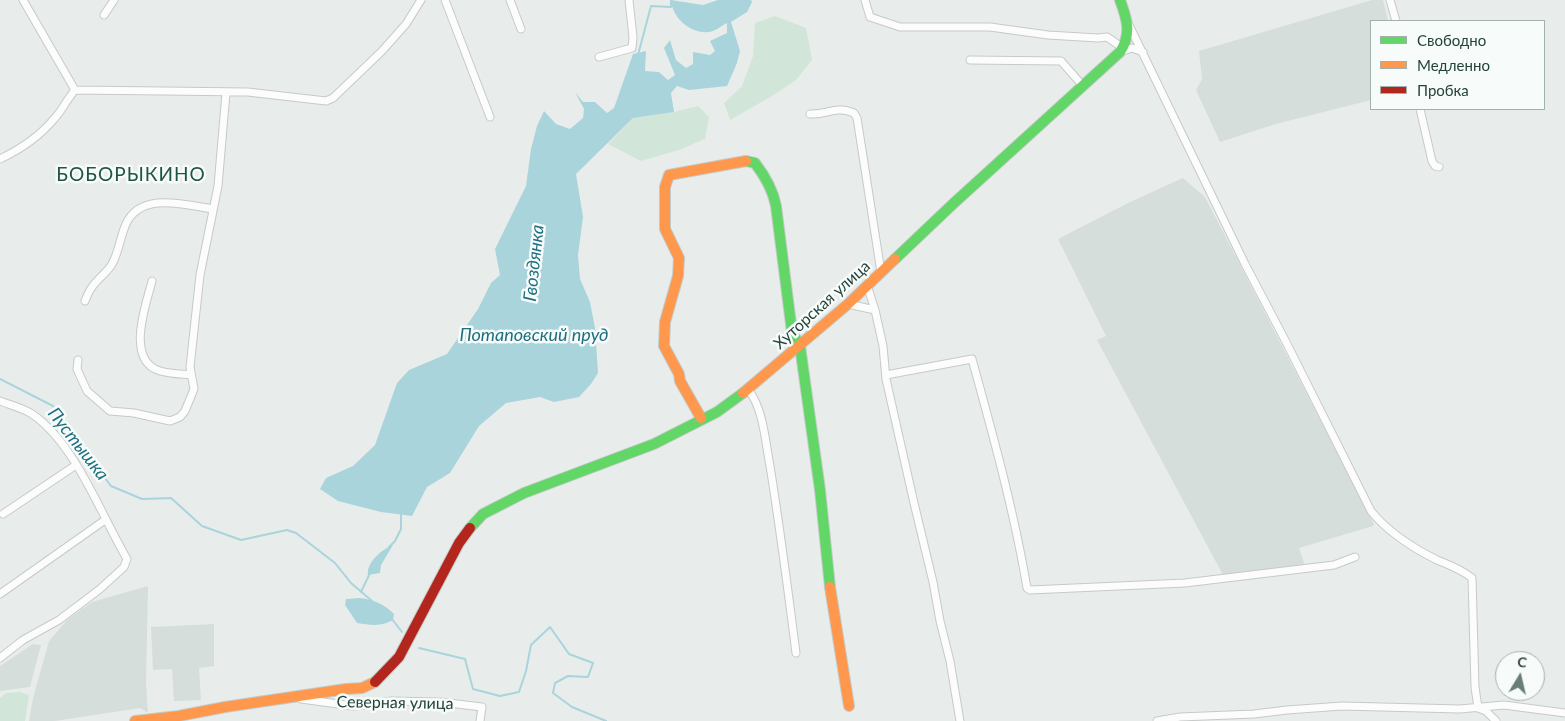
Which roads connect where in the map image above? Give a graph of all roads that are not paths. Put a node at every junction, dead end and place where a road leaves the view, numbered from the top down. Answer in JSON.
{"nodes":[{"id":1,"x":23,"y":0,"type":"edge"},
{"id":2,"x":114,"y":0,"type":"edge"},
{"id":3,"x":421,"y":0,"type":"edge"},
{"id":4,"x":446,"y":0,"type":"edge"},
{"id":5,"x":510,"y":0,"type":"edge"},
{"id":6,"x":629,"y":0,"type":"edge"},
{"id":7,"x":865,"y":0,"type":"edge"},
{"id":8,"x":1120,"y":0,"type":"edge"},
{"id":9,"x":1390,"y":0,"type":"edge"},
{"id":10,"x":104,"y":15,"type":"dead end"},
{"id":11,"x":1396,"y":20,"type":"edge"},
{"id":12,"x":1128,"y":23,"type":"junction"},
{"id":13,"x":521,"y":29,"type":"dead end"},
{"id":14,"x":1122,"y":50,"type":"junction"},
{"id":15,"x":1143,"y":52,"type":"junction"},
{"id":16,"x":599,"y":57,"type":"dead end"},
{"id":17,"x":970,"y":60,"type":"dead end"},
{"id":18,"x":1083,"y":86,"type":"junction"},
{"id":19,"x":74,"y":90,"type":"junction"},
{"id":20,"x":226,"y":92,"type":"junction"},
{"id":21,"x":1420,"y":110,"type":"edge"},
{"id":22,"x":810,"y":114,"type":"dead end"},
{"id":23,"x":490,"y":117,"type":"dead end"},
{"id":24,"x":0,"y":158,"type":"edge"},
{"id":25,"x":1439,"y":167,"type":"dead end"},
{"id":26,"x":213,"y":209,"type":"junction"},
{"id":27,"x":881,"y":272,"type":"junction"},
{"id":28,"x":152,"y":281,"type":"dead end"},
{"id":29,"x":867,"y":285,"type":"junction"},
{"id":30,"x":85,"y":301,"type":"dead end"},
{"id":31,"x":848,"y":304,"type":"junction"},
{"id":32,"x":875,"y":310,"type":"junction"},
{"id":33,"x":800,"y":346,"type":"junction"},
{"id":34,"x":78,"y":360,"type":"dead end"},
{"id":35,"x":191,"y":375,"type":"junction"},
{"id":36,"x":886,"y":375,"type":"junction"},
{"id":37,"x":748,"y":389,"type":"junction"},
{"id":38,"x":0,"y":401,"type":"edge"},
{"id":39,"x":701,"y":418,"type":"junction"},
{"id":40,"x":76,"y":465,"type":"junction"},
{"id":41,"x":3,"y":514,"type":"dead end"},
{"id":42,"x":105,"y":520,"type":"junction"},
{"id":43,"x":1355,"y":557,"type":"dead end"},
{"id":44,"x":0,"y":594,"type":"edge"},
{"id":45,"x":796,"y":653,"type":"dead end"},
{"id":46,"x":0,"y":658,"type":"edge"},
{"id":47,"x":293,"y":698,"type":"junction"},
{"id":48,"x":849,"y":706,"type":"dead end"},
{"id":49,"x":1478,"y":708,"type":"junction"},
{"id":50,"x":1565,"y":713,"type":"edge"},
{"id":51,"x":179,"y":718,"type":"edge"},
{"id":52,"x":135,"y":721,"type":"edge"},
{"id":53,"x":480,"y":721,"type":"edge"},
{"id":54,"x":960,"y":721,"type":"edge"},
{"id":55,"x":1158,"y":721,"type":"edge"},
{"id":56,"x":1496,"y":721,"type":"edge"}],
"edges":[{"from":1,"to":19,"type":"street"},
{"from":2,"to":10,"type":"street"},
{"from":3,"to":20,"type":"street"},
{"from":4,"to":23,"type":"street"},
{"from":5,"to":13,"type":"street"},
{"from":6,"to":16,"type":"street"},
{"from":7,"to":14,"type":"street"},
{"from":8,"to":12,"type":"main road"},
{"from":9,"to":11,"type":"street"},
{"from":12,"to":14,"type":"main road"},
{"from":12,"to":15,"type":"street"},
{"from":14,"to":15,"type":"street"},
{"from":14,"to":18,"type":"main road","name":"Хуторская улица"},
{"from":15,"to":49,"type":"street"},
{"from":17,"to":18,"type":"street"},
{"from":18,"to":27,"type":"main road","name":"Хуторская улица"},
{"from":19,"to":20,"type":"street"},
{"from":19,"to":24,"type":"street"},
{"from":20,"to":26,"type":"street"},
{"from":21,"to":25,"type":"street"},
{"from":22,"to":27,"type":"street"},
{"from":26,"to":30,"type":"street"},
{"from":26,"to":35,"type":"street"},
{"from":27,"to":29,"type":"main road","name":"Хуторская улица"},
{"from":28,"to":35,"type":"street"},
{"from":29,"to":31,"type":"main road","name":"Хуторская улица"},
{"from":29,"to":32,"type":"street"},
{"from":31,"to":32,"type":"street"},
{"from":31,"to":33,"type":"main road","name":"Хуторская улица"},
{"from":32,"to":36,"type":"street"},
{"from":33,"to":37,"type":"main road","name":"Хуторская улица"},
{"from":33,"to":39,"type":"main road"},
{"from":33,"to":48,"type":"main road"},
{"from":34,"to":35,"type":"street"},
{"from":36,"to":43,"type":"street"},
{"from":36,"to":54,"type":"street"},
{"from":37,"to":39,"type":"main road","name":"Хуторская улица"},
{"from":37,"to":45,"type":"street"},
{"from":38,"to":40,"type":"street"},
{"from":39,"to":47,"type":"main road","name":"Хуторская улица"},
{"from":40,"to":41,"type":"street"},
{"from":40,"to":42,"type":"street"},
{"from":42,"to":44,"type":"street"},
{"from":42,"to":46,"type":"street"},
{"from":47,"to":51,"type":"main road","name":"Хуторская улица"},
{"from":47,"to":53,"type":"street","name":"Северная улица"},
{"from":49,"to":50,"type":"street"},
{"from":49,"to":55,"type":"street"},
{"from":49,"to":56,"type":"street"},
{"from":51,"to":52,"type":"main road","name":"Хуторская улица"}]}
